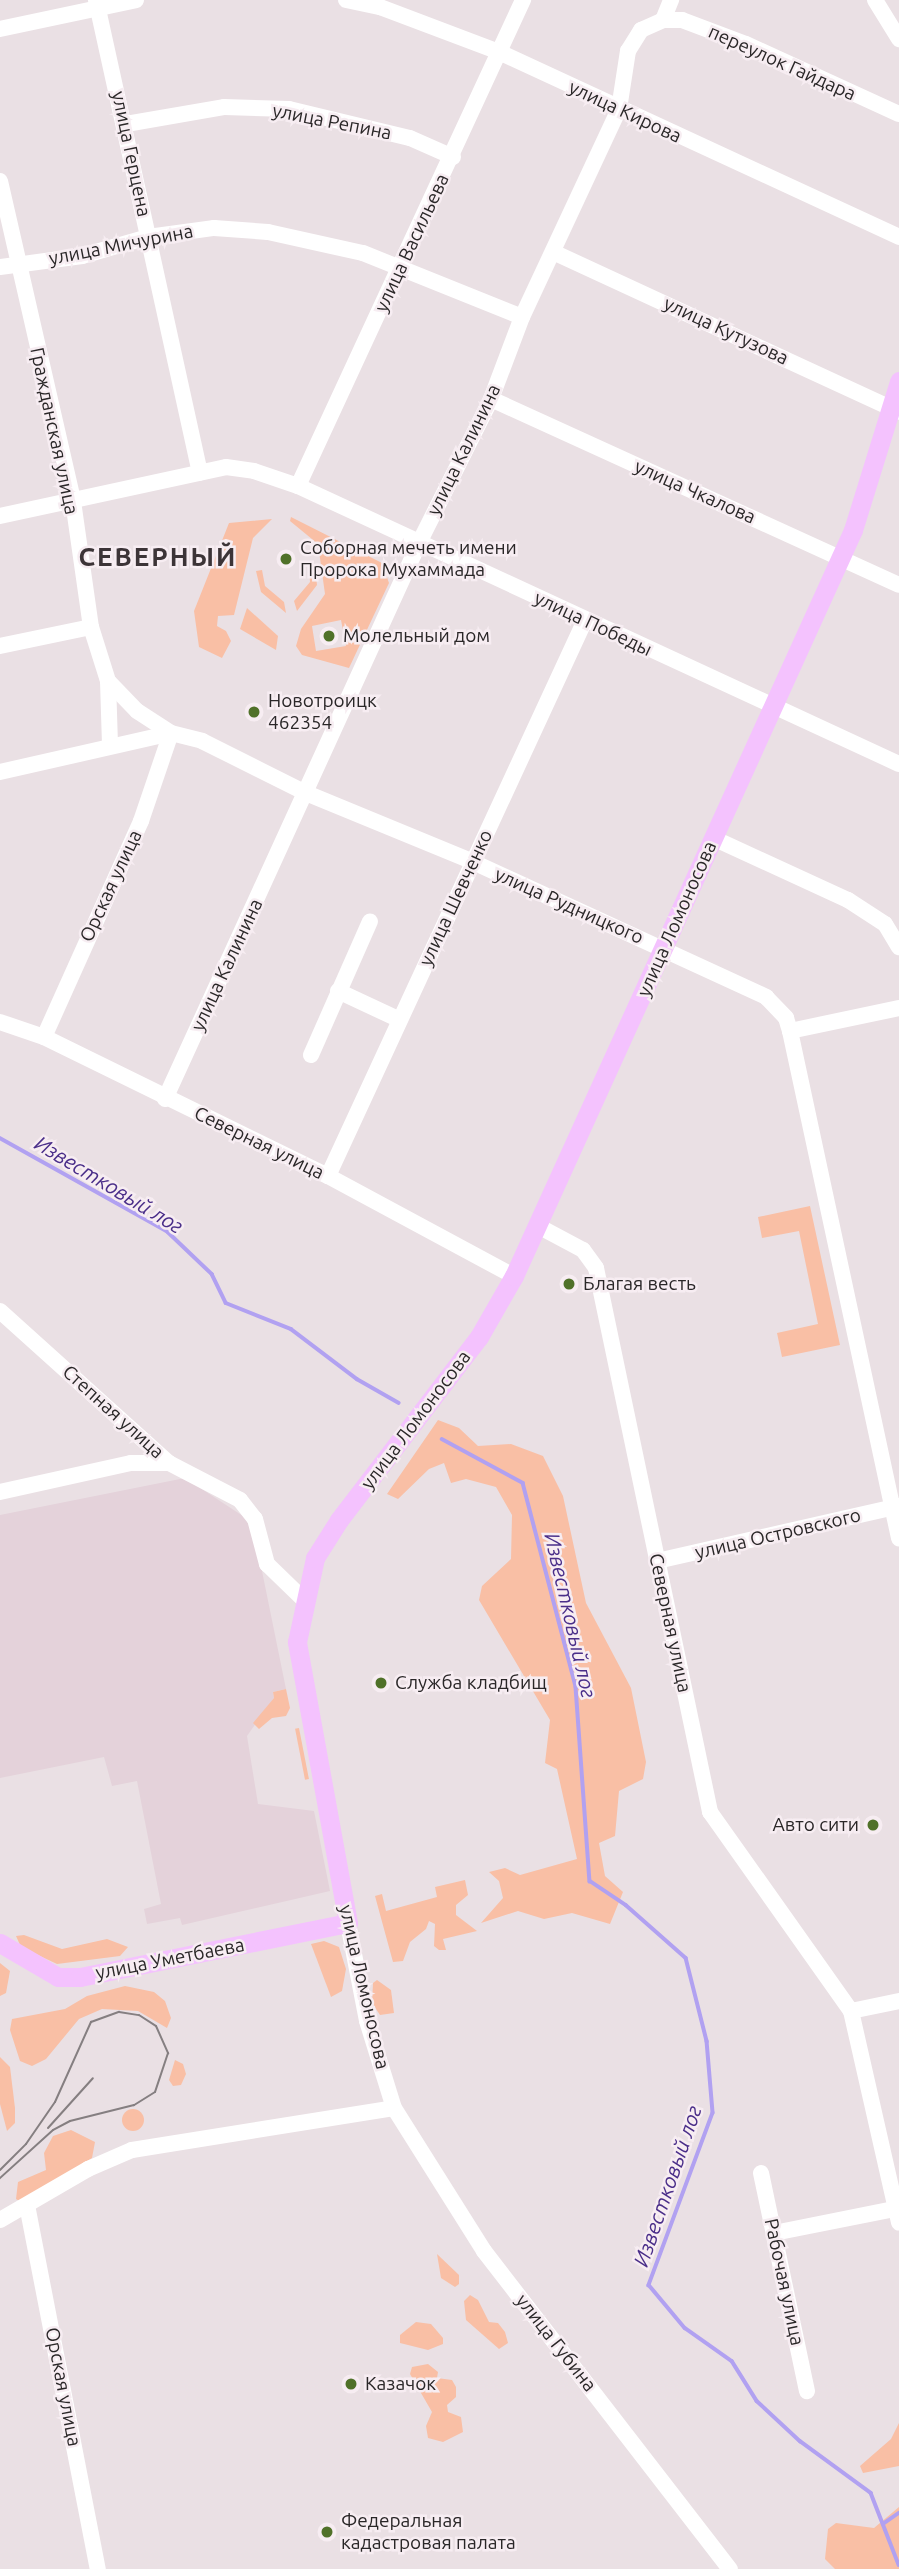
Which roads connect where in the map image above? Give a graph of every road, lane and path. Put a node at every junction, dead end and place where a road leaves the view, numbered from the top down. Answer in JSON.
{"nodes":[{"id":1,"x":136,"y":0,"type":"edge"},
{"id":2,"x":346,"y":0,"type":"edge"},
{"id":3,"x":523,"y":0,"type":"edge"},
{"id":4,"x":671,"y":0,"type":"edge"},
{"id":5,"x":875,"y":0,"type":"edge"},
{"id":6,"x":97,"y":4,"type":"edge"},
{"id":7,"x":663,"y":20,"type":"junction"},
{"id":8,"x":0,"y":29,"type":"edge"},
{"id":9,"x":899,"y":38,"type":"edge"},
{"id":10,"x":499,"y":52,"type":"junction"},
{"id":11,"x":618,"y":109,"type":"junction"},
{"id":12,"x":899,"y":114,"type":"edge"},
{"id":13,"x":125,"y":124,"type":"junction"},
{"id":14,"x":453,"y":157,"type":"junction"},
{"id":15,"x":0,"y":181,"type":"edge"},
{"id":16,"x":148,"y":237,"type":"junction"},
{"id":17,"x":899,"y":237,"type":"edge"},
{"id":18,"x":553,"y":252,"type":"junction"},
{"id":19,"x":16,"y":263,"type":"junction"},
{"id":20,"x":0,"y":267,"type":"edge"},
{"id":21,"x":400,"y":269,"type":"junction"},
{"id":22,"x":522,"y":317,"type":"junction"},
{"id":23,"x":899,"y":381,"type":"edge"},
{"id":24,"x":491,"y":399,"type":"junction"},
{"id":25,"x":894,"y":410,"type":"edge"},
{"id":26,"x":200,"y":473,"type":"junction"},
{"id":27,"x":298,"y":486,"type":"junction"},
{"id":28,"x":73,"y":501,"type":"junction"},
{"id":29,"x":0,"y":516,"type":"edge"},
{"id":30,"x":419,"y":543,"type":"junction"},
{"id":31,"x":839,"y":556,"type":"junction"},
{"id":32,"x":899,"y":585,"type":"edge"},
{"id":33,"x":585,"y":620,"type":"junction"},
{"id":34,"x":91,"y":627,"type":"junction"},
{"id":35,"x":0,"y":646,"type":"edge"},
{"id":36,"x":108,"y":681,"type":"junction"},
{"id":37,"x":772,"y":708,"type":"junction"},
{"id":38,"x":171,"y":733,"type":"junction"},
{"id":39,"x":110,"y":744,"type":"junction"},
{"id":40,"x":899,"y":764,"type":"edge"},
{"id":41,"x":2,"y":776,"type":"edge"},
{"id":42,"x":306,"y":793,"type":"junction"},
{"id":43,"x":713,"y":838,"type":"junction"},
{"id":44,"x":472,"y":862,"type":"junction"},
{"id":45,"x":370,"y":921,"type":"dead end"},
{"id":46,"x":899,"y":947,"type":"edge"},
{"id":47,"x":664,"y":949,"type":"junction"},
{"id":48,"x":338,"y":991,"type":"junction"},
{"id":49,"x":899,"y":1008,"type":"edge"},
{"id":50,"x":400,"y":1020,"type":"junction"},
{"id":51,"x":0,"y":1022,"type":"edge"},
{"id":52,"x":790,"y":1031,"type":"junction"},
{"id":53,"x":44,"y":1037,"type":"junction"},
{"id":54,"x":311,"y":1055,"type":"dead end"},
{"id":55,"x":165,"y":1098,"type":"junction"},
{"id":56,"x":328,"y":1176,"type":"junction"},
{"id":57,"x":538,"y":1226,"type":"junction"},
{"id":58,"x":514,"y":1276,"type":"junction"},
{"id":59,"x":0,"y":1311,"type":"edge"},
{"id":60,"x":169,"y":1463,"type":"junction"},
{"id":61,"x":0,"y":1492,"type":"edge"},
{"id":62,"x":896,"y":1507,"type":"edge"},
{"id":63,"x":899,"y":1538,"type":"edge"},
{"id":64,"x":657,"y":1561,"type":"junction"},
{"id":65,"x":303,"y":1599,"type":"junction"},
{"id":66,"x":348,"y":1923,"type":"junction"},
{"id":67,"x":0,"y":1943,"type":"edge"},
{"id":68,"x":899,"y":2001,"type":"edge"},
{"id":69,"x":851,"y":2011,"type":"junction"},
{"id":70,"x":394,"y":2108,"type":"junction"},
{"id":71,"x":761,"y":2173,"type":"dead end"},
{"id":72,"x":27,"y":2205,"type":"junction"},
{"id":73,"x":898,"y":2213,"type":"edge"},
{"id":74,"x":0,"y":2220,"type":"edge"},
{"id":75,"x":774,"y":2233,"type":"junction"},
{"id":76,"x":807,"y":2391,"type":"dead end"},
{"id":77,"x":98,"y":2569,"type":"edge"},
{"id":78,"x":730,"y":2569,"type":"edge"}],
"edges":[{"from":1,"to":6,"type":"street"},
{"from":2,"to":10,"type":"street","name":"улица Кирова"},
{"from":3,"to":10,"type":"street","name":"улица Васильева"},
{"from":4,"to":7,"type":"street"},
{"from":5,"to":9,"type":"street"},
{"from":6,"to":8,"type":"street"},
{"from":6,"to":13,"type":"street","name":"улица Герцена"},
{"from":7,"to":11,"type":"street","name":"улица Калинина"},
{"from":7,"to":12,"type":"street","name":"переулок Гайдара"},
{"from":10,"to":11,"type":"street","name":"улица Кирова"},
{"from":10,"to":14,"type":"street","name":"улица Васильева"},
{"from":11,"to":17,"type":"street","name":"улица Кирова"},
{"from":11,"to":18,"type":"street","name":"улица Калинина"},
{"from":13,"to":14,"type":"street","name":"улица Репина"},
{"from":13,"to":16,"type":"street","name":"улица Герцена"},
{"from":14,"to":21,"type":"street","name":"улица Васильева"},
{"from":15,"to":19,"type":"street","name":"Гражданская улица"},
{"from":16,"to":19,"type":"street","name":"улица Мичурина"},
{"from":16,"to":21,"type":"street","name":"улица Мичурина"},
{"from":16,"to":26,"type":"street","name":"улица Герцена"},
{"from":18,"to":22,"type":"street","name":"улица Калинина"},
{"from":18,"to":25,"type":"street","name":"улица Кутузова"},
{"from":19,"to":20,"type":"street","name":"улица Мичурина"},
{"from":19,"to":28,"type":"street","name":"Гражданская улица"},
{"from":21,"to":22,"type":"street","name":"улица Мичурина"},
{"from":21,"to":27,"type":"street","name":"улица Васильева"},
{"from":22,"to":24,"type":"street","name":"улица Калинина"},
{"from":23,"to":25,"type":"main road","name":"улица Ломоносова"},
{"from":24,"to":30,"type":"street","name":"улица Калинина"},
{"from":24,"to":31,"type":"street","name":"улица Чкалова"},
{"from":25,"to":31,"type":"main road","name":"улица Ломоносова"},
{"from":26,"to":27,"type":"street","name":"улица Победы"},
{"from":26,"to":28,"type":"street","name":"улица Победы"},
{"from":27,"to":30,"type":"street","name":"улица Победы"},
{"from":28,"to":29,"type":"street","name":"улица Победы"},
{"from":28,"to":34,"type":"street","name":"Гражданская улица"},
{"from":30,"to":33,"type":"street","name":"улица Победы"},
{"from":30,"to":42,"type":"street","name":"улица Калинина"},
{"from":31,"to":32,"type":"street","name":"улица Чкалова"},
{"from":31,"to":37,"type":"main road","name":"улица Ломоносова"},
{"from":33,"to":37,"type":"street","name":"улица Победы"},
{"from":33,"to":44,"type":"street","name":"улица Шевченко"},
{"from":34,"to":35,"type":"street"},
{"from":34,"to":36,"type":"street","name":"Гражданская улица"},
{"from":36,"to":38,"type":"street","name":"Гражданская улица"},
{"from":36,"to":39,"type":"street","name":"Гражданская улица"},
{"from":37,"to":40,"type":"street","name":"улица Победы"},
{"from":37,"to":43,"type":"main road","name":"улица Ломоносова"},
{"from":38,"to":39,"type":"street","name":"улица Рудницкого"},
{"from":38,"to":42,"type":"street","name":"улица Рудницкого"},
{"from":38,"to":53,"type":"street","name":"Орская улица"},
{"from":39,"to":41,"type":"street","name":"улица Рудницкого"},
{"from":42,"to":44,"type":"street","name":"улица Рудницкого"},
{"from":42,"to":55,"type":"street","name":"улица Калинина"},
{"from":43,"to":46,"type":"street"},
{"from":43,"to":47,"type":"main road","name":"улица Ломоносова"},
{"from":44,"to":47,"type":"street","name":"улица Рудницкого"},
{"from":44,"to":50,"type":"street","name":"улица Шевченко"},
{"from":45,"to":48,"type":"street"},
{"from":47,"to":52,"type":"street","name":"улица Рудницкого"},
{"from":47,"to":57,"type":"main road","name":"улица Ломоносова"},
{"from":48,"to":50,"type":"street"},
{"from":48,"to":54,"type":"street"},
{"from":49,"to":52,"type":"street"},
{"from":50,"to":56,"type":"street","name":"улица Шевченко"},
{"from":51,"to":53,"type":"street","name":"Северная улица"},
{"from":52,"to":62,"type":"street","name":"улица Рудницкого"},
{"from":53,"to":55,"type":"street","name":"Северная улица"},
{"from":55,"to":56,"type":"street","name":"Северная улица"},
{"from":56,"to":58,"type":"street","name":"Северная улица"},
{"from":57,"to":58,"type":"main road","name":"улица Ломоносова"},
{"from":57,"to":64,"type":"street","name":"Северная улица"},
{"from":58,"to":65,"type":"main road","name":"улица Ломоносова"},
{"from":59,"to":60,"type":"street","name":"Степная улица"},
{"from":60,"to":61,"type":"street"},
{"from":60,"to":65,"type":"street","name":"Степная улица"},
{"from":62,"to":63,"type":"street","name":"улица Рудницкого"},
{"from":62,"to":64,"type":"street","name":"улица Островского"},
{"from":64,"to":69,"type":"street","name":"Северная улица"},
{"from":65,"to":66,"type":"main road","name":"улица Ломоносова"},
{"from":66,"to":67,"type":"main road","name":"улица Уметбаева"},
{"from":66,"to":70,"type":"street","name":"улица Ломоносова"},
{"from":68,"to":69,"type":"street"},
{"from":69,"to":73,"type":"street"},
{"from":70,"to":72,"type":"street"},
{"from":70,"to":78,"type":"street","name":"улица Губина"},
{"from":71,"to":75,"type":"street","name":"Рабочая улица"},
{"from":72,"to":74,"type":"street"},
{"from":72,"to":77,"type":"street","name":"Орская улица"},
{"from":73,"to":75,"type":"street"},
{"from":75,"to":76,"type":"street","name":"Рабочая улица"}]}
